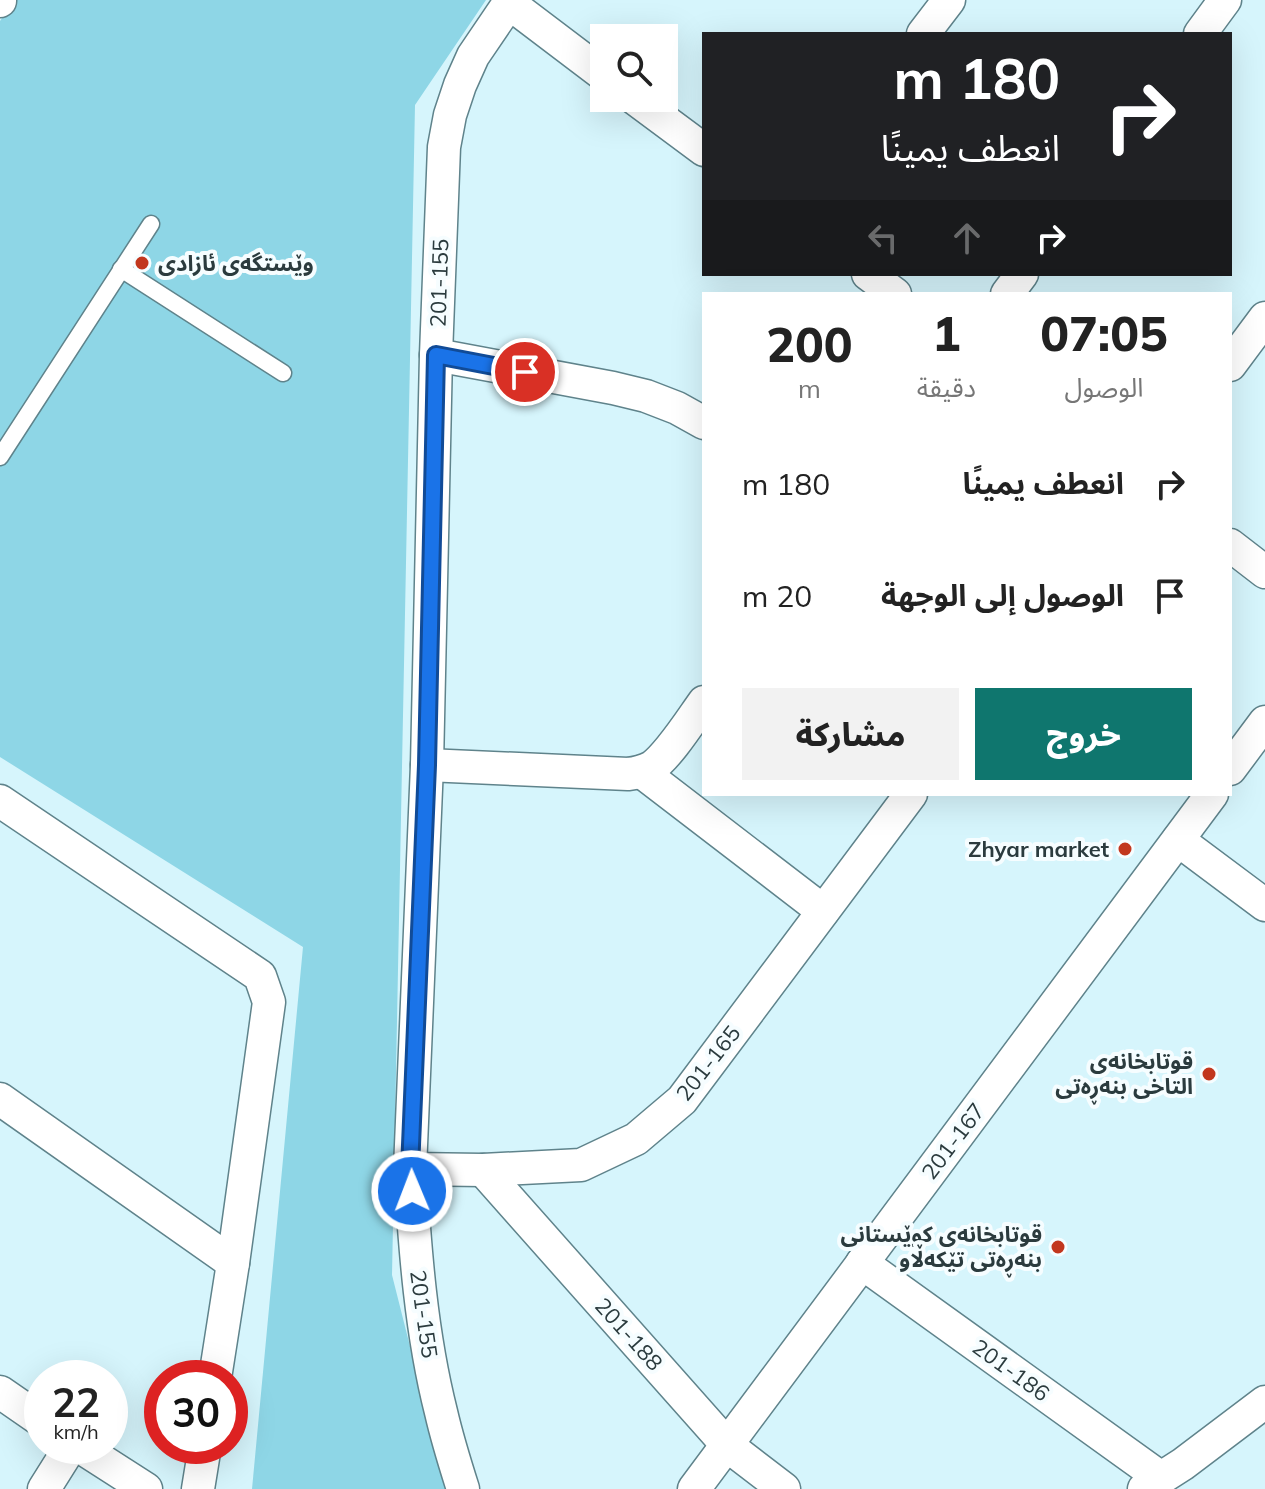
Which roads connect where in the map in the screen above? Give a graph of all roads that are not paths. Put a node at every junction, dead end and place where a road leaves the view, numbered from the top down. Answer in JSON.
{"nodes":[{"id":1,"x":949,"y":0,"type":"edge"},
{"id":2,"x":1225,"y":0,"type":"edge"},
{"id":3,"x":510,"y":2,"type":"edge"},
{"id":4,"x":925,"y":32,"type":"edge"},
{"id":5,"x":1201,"y":32,"type":"edge"},
{"id":6,"x":590,"y":64,"type":"edge"},
{"id":7,"x":653,"y":112,"type":"edge"},
{"id":8,"x":702,"y":149,"type":"edge"},
{"id":9,"x":151,"y":224,"type":"dead end"},
{"id":10,"x":121,"y":269,"type":"junction"},
{"id":11,"x":871,"y":276,"type":"edge"},
{"id":12,"x":892,"y":292,"type":"edge"},
{"id":13,"x":1265,"y":318,"type":"edge"},
{"id":14,"x":436,"y":355,"type":"junction"},
{"id":15,"x":1232,"y":362,"type":"edge"},
{"id":16,"x":283,"y":373,"type":"dead end"},
{"id":17,"x":702,"y":422,"type":"edge"},
{"id":18,"x":0,"y":457,"type":"edge"},
{"id":19,"x":1232,"y":547,"type":"edge"},
{"id":20,"x":1265,"y":572,"type":"edge"},
{"id":21,"x":702,"y":705,"type":"edge"},
{"id":22,"x":1265,"y":722,"type":"edge"},
{"id":23,"x":427,"y":765,"type":"junction"},
{"id":24,"x":1232,"y":766,"type":"edge"},
{"id":25,"x":642,"y":772,"type":"junction"},
{"id":26,"x":909,"y":796,"type":"edge"},
{"id":27,"x":1201,"y":798,"type":"edge"},
{"id":28,"x":0,"y":801,"type":"edge"},
{"id":29,"x":1178,"y":840,"type":"junction"},
{"id":30,"x":1265,"y":905,"type":"edge"},
{"id":31,"x":823,"y":911,"type":"junction"},
{"id":32,"x":0,"y":1099,"type":"edge"},
{"id":33,"x":410,"y":1169,"type":"junction"},
{"id":34,"x":483,"y":1170,"type":"junction"},
{"id":35,"x":233,"y":1263,"type":"junction"},
{"id":36,"x":862,"y":1263,"type":"junction"},
{"id":37,"x":218,"y":1360,"type":"edge"},
{"id":38,"x":0,"y":1392,"type":"edge"},
{"id":39,"x":1265,"y":1402,"type":"edge"},
{"id":40,"x":24,"y":1409,"type":"edge"},
{"id":41,"x":728,"y":1446,"type":"junction"},
{"id":42,"x":60,"y":1464,"type":"edge"},
{"id":43,"x":107,"y":1464,"type":"edge"},
{"id":44,"x":202,"y":1464,"type":"edge"},
{"id":45,"x":1152,"y":1483,"type":"edge"},
{"id":46,"x":44,"y":1489,"type":"edge"},
{"id":47,"x":146,"y":1489,"type":"edge"},
{"id":48,"x":198,"y":1489,"type":"edge"},
{"id":49,"x":463,"y":1489,"type":"edge"},
{"id":50,"x":694,"y":1489,"type":"edge"},
{"id":51,"x":784,"y":1489,"type":"edge"}],
"edges":[{"from":1,"to":4,"type":"street"},
{"from":2,"to":5,"type":"street"},
{"from":3,"to":6,"type":"street"},
{"from":3,"to":14,"type":"street","name":"201-155"},
{"from":7,"to":8,"type":"street"},
{"from":9,"to":10,"type":"lane"},
{"from":10,"to":16,"type":"lane"},
{"from":10,"to":18,"type":"lane"},
{"from":11,"to":12,"type":"street"},
{"from":13,"to":15,"type":"street"},
{"from":14,"to":17,"type":"street"},
{"from":14,"to":23,"type":"street","name":"201-155"},
{"from":19,"to":20,"type":"street"},
{"from":21,"to":25,"type":"street"},
{"from":22,"to":24,"type":"street"},
{"from":23,"to":25,"type":"street"},
{"from":23,"to":33,"type":"street","name":"201-155"},
{"from":25,"to":31,"type":"street"},
{"from":26,"to":31,"type":"street","name":"201-165"},
{"from":27,"to":29,"type":"street","name":"201-167"},
{"from":28,"to":35,"type":"street"},
{"from":29,"to":30,"type":"street"},
{"from":29,"to":36,"type":"street","name":"201-167"},
{"from":31,"to":34,"type":"street","name":"201-165"},
{"from":32,"to":35,"type":"street"},
{"from":33,"to":34,"type":"street","name":"201-165"},
{"from":33,"to":49,"type":"street","name":"201-155"},
{"from":34,"to":41,"type":"street","name":"201-188"},
{"from":35,"to":37,"type":"street"},
{"from":36,"to":41,"type":"street","name":"201-167"},
{"from":36,"to":45,"type":"street","name":"201-186"},
{"from":38,"to":40,"type":"street"},
{"from":39,"to":45,"type":"street"},
{"from":41,"to":50,"type":"street","name":"201-167"},
{"from":41,"to":51,"type":"street","name":"201-188"},
{"from":42,"to":46,"type":"street"},
{"from":43,"to":47,"type":"street"},
{"from":44,"to":48,"type":"street"}]}
